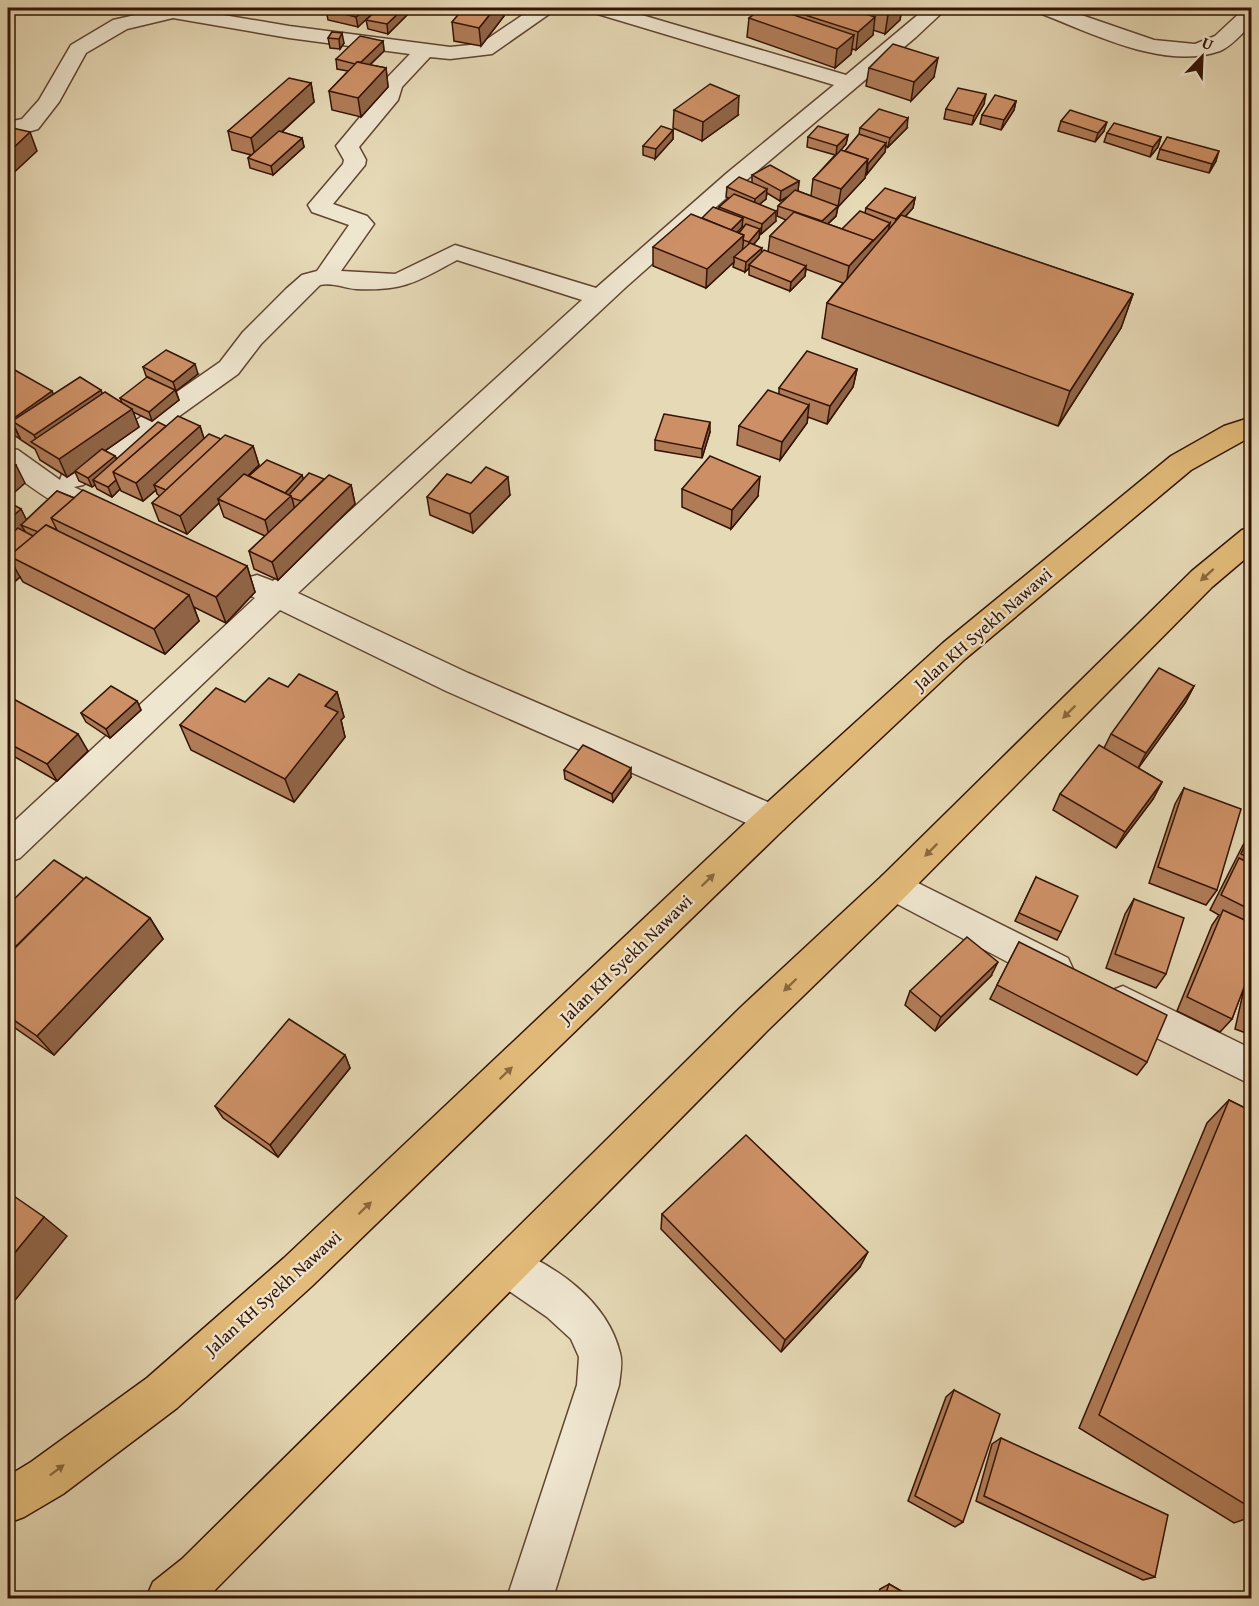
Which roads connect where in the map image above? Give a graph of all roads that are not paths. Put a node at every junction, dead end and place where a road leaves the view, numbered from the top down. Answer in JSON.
{"nodes":[{"id":1,"x":545,"y":8,"type":"edge"},
{"id":2,"x":598,"y":8,"type":"edge"},
{"id":3,"x":937,"y":8,"type":"edge"},
{"id":4,"x":1044,"y":8,"type":"edge"},
{"id":5,"x":1251,"y":12,"type":"edge"},
{"id":6,"x":425,"y":50,"type":"junction"},
{"id":7,"x":850,"y":82,"type":"junction"},
{"id":8,"x":8,"y":128,"type":"edge"},
{"id":9,"x":326,"y":276,"type":"junction"},
{"id":10,"x":601,"y":298,"type":"junction"},
{"id":11,"x":1251,"y":426,"type":"edge"},
{"id":12,"x":8,"y":458,"type":"edge"},
{"id":13,"x":55,"y":490,"type":"junction"},
{"id":14,"x":125,"y":523,"type":"edge"},
{"id":15,"x":1251,"y":537,"type":"edge"},
{"id":16,"x":235,"y":576,"type":"edge"},
{"id":17,"x":276,"y":595,"type":"junction"},
{"id":18,"x":75,"y":740,"type":"edge"},
{"id":19,"x":105,"y":757,"type":"junction"},
{"id":20,"x":772,"y":819,"type":"junction"},
{"id":21,"x":8,"y":848,"type":"edge"},
{"id":22,"x":894,"y":886,"type":"junction"},
{"id":23,"x":1251,"y":1068,"type":"edge"},
{"id":24,"x":507,"y":1266,"type":"junction"},
{"id":25,"x":8,"y":1501,"type":"edge"},
{"id":26,"x":190,"y":1591,"type":"edge"},
{"id":27,"x":530,"y":1599,"type":"edge"}],
"edges":[{"from":1,"to":6,"type":"street"},
{"from":2,"to":7,"type":"street"},
{"from":3,"to":7,"type":"street"},
{"from":4,"to":5,"type":"street"},
{"from":6,"to":8,"type":"street"},
{"from":6,"to":9,"type":"street"},
{"from":7,"to":10,"type":"street"},
{"from":9,"to":10,"type":"street"},
{"from":9,"to":13,"type":"street"},
{"from":10,"to":17,"type":"street"},
{"from":11,"to":20,"type":"main road","name":"Jalan KH Syekh Nawawi"},
{"from":12,"to":13,"type":"street"},
{"from":13,"to":14,"type":"street"},
{"from":15,"to":22,"type":"main road","one_way":true},
{"from":16,"to":17,"type":"street"},
{"from":17,"to":19,"type":"street"},
{"from":17,"to":20,"type":"street"},
{"from":18,"to":19,"type":"street"},
{"from":19,"to":21,"type":"street"},
{"from":25,"to":20,"type":"main road","name":"Jalan KH Syekh Nawawi","one_way":true},
{"from":22,"to":23,"type":"street"},
{"from":22,"to":24,"type":"main road","one_way":true},
{"from":24,"to":26,"type":"main road"},
{"from":24,"to":27,"type":"street"}]}
